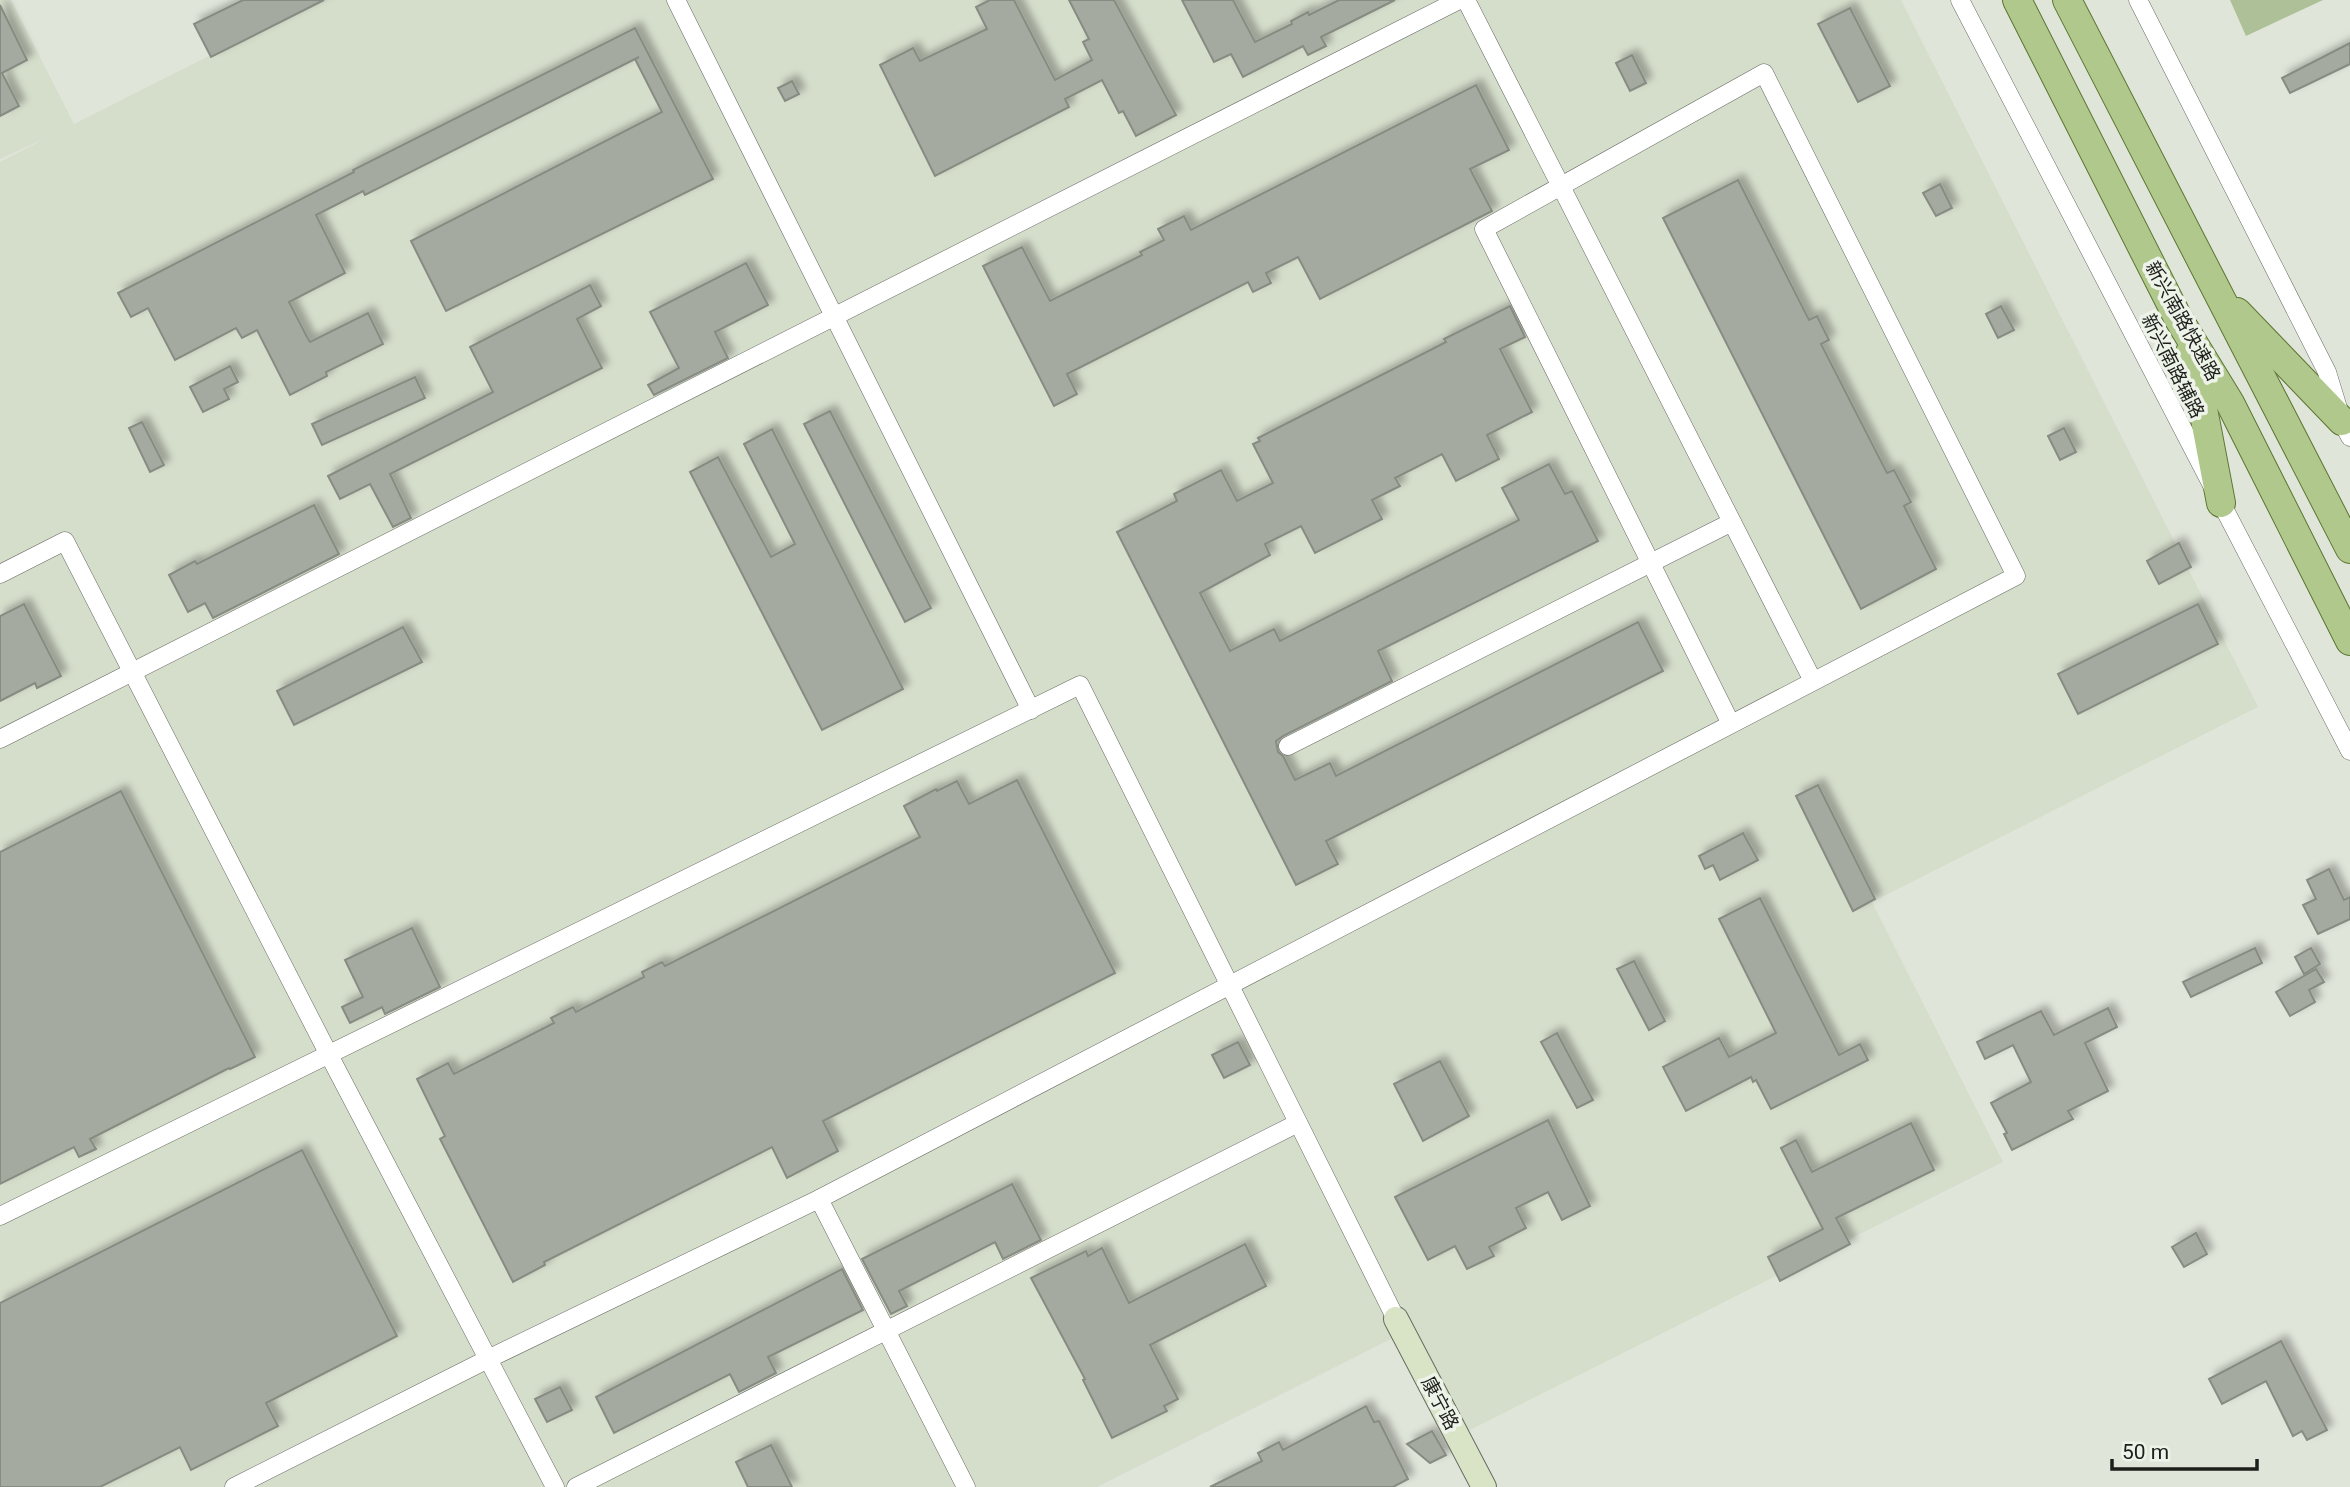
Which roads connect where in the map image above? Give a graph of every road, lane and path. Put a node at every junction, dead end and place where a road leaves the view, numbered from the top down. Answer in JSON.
{"nodes":[{"id":1,"x":676,"y":0,"type":"edge"},
{"id":2,"x":1459,"y":0,"type":"edge"},
{"id":3,"x":1466,"y":0,"type":"edge"},
{"id":4,"x":1960,"y":0,"type":"edge"},
{"id":5,"x":2017,"y":0,"type":"edge"},
{"id":6,"x":2067,"y":0,"type":"edge"},
{"id":7,"x":2138,"y":0,"type":"edge"},
{"id":8,"x":1561,"y":186,"type":"junction"},
{"id":9,"x":2217,"y":290,"type":"junction"},
{"id":10,"x":834,"y":316,"type":"junction"},
{"id":11,"x":2178,"y":318,"type":"junction"},
{"id":12,"x":2346,"y":429,"type":"edge"},
{"id":13,"x":2221,"y":503,"type":"junction"},
{"id":14,"x":1732,"y":522,"type":"junction"},
{"id":15,"x":2350,"y":549,"type":"edge"},
{"id":16,"x":1651,"y":563,"type":"junction"},
{"id":17,"x":0,"y":574,"type":"edge"},
{"id":18,"x":2350,"y":641,"type":"edge"},
{"id":19,"x":133,"y":673,"type":"junction"},
{"id":20,"x":1814,"y":681,"type":"junction"},
{"id":21,"x":1031,"y":710,"type":"junction"},
{"id":22,"x":1731,"y":724,"type":"junction"},
{"id":23,"x":0,"y":739,"type":"edge"},
{"id":24,"x":1288,"y":747,"type":"dead end"},
{"id":25,"x":2350,"y":751,"type":"edge"},
{"id":26,"x":1229,"y":984,"type":"junction"},
{"id":27,"x":328,"y":1053,"type":"junction"},
{"id":28,"x":1298,"y":1123,"type":"junction"},
{"id":29,"x":819,"y":1199,"type":"junction"},
{"id":30,"x":0,"y":1216,"type":"edge"},
{"id":31,"x":1396,"y":1320,"type":"joint"},
{"id":32,"x":887,"y":1332,"type":"junction"},
{"id":33,"x":488,"y":1359,"type":"junction"},
{"id":34,"x":234,"y":1487,"type":"edge"},
{"id":35,"x":555,"y":1487,"type":"edge"},
{"id":36,"x":576,"y":1487,"type":"edge"},
{"id":37,"x":966,"y":1487,"type":"edge"},
{"id":38,"x":1484,"y":1487,"type":"edge"}],
"edges":[{"from":1,"to":10,"type":"street"},
{"from":2,"to":10,"type":"street"},
{"from":3,"to":8,"type":"street"},
{"from":4,"to":13,"type":"street","name":"新兴南路辅路"},
{"from":5,"to":11,"type":"main road","name":"新兴南路快速路"},
{"from":6,"to":9,"type":"main road"},
{"from":7,"to":12,"type":"street"},
{"from":8,"to":14,"type":"street"},
{"from":8,"to":16,"type":"street"},
{"from":8,"to":20,"type":"street"},
{"from":9,"to":12,"type":"main road"},
{"from":9,"to":15,"type":"main road"},
{"from":10,"to":19,"type":"street"},
{"from":10,"to":21,"type":"street"},
{"from":11,"to":13,"type":"main road"},
{"from":11,"to":18,"type":"main road","name":"新兴南路快速路"},
{"from":13,"to":25,"type":"street","name":"新兴南路辅路"},
{"from":14,"to":16,"type":"street"},
{"from":14,"to":20,"type":"street"},
{"from":16,"to":22,"type":"street"},
{"from":16,"to":24,"type":"street"},
{"from":17,"to":19,"type":"street"},
{"from":19,"to":23,"type":"street"},
{"from":19,"to":27,"type":"street"},
{"from":20,"to":22,"type":"street"},
{"from":21,"to":26,"type":"street"},
{"from":21,"to":27,"type":"street"},
{"from":22,"to":26,"type":"street"},
{"from":26,"to":28,"type":"street"},
{"from":26,"to":29,"type":"street"},
{"from":27,"to":30,"type":"street"},
{"from":27,"to":33,"type":"street"},
{"from":28,"to":31,"type":"street"},
{"from":28,"to":32,"type":"street"},
{"from":29,"to":32,"type":"street"},
{"from":29,"to":33,"type":"street"},
{"from":31,"to":38,"type":"street","name":"康宁路"},
{"from":32,"to":36,"type":"street"},
{"from":32,"to":37,"type":"street"},
{"from":33,"to":34,"type":"street"},
{"from":33,"to":35,"type":"street"}]}
